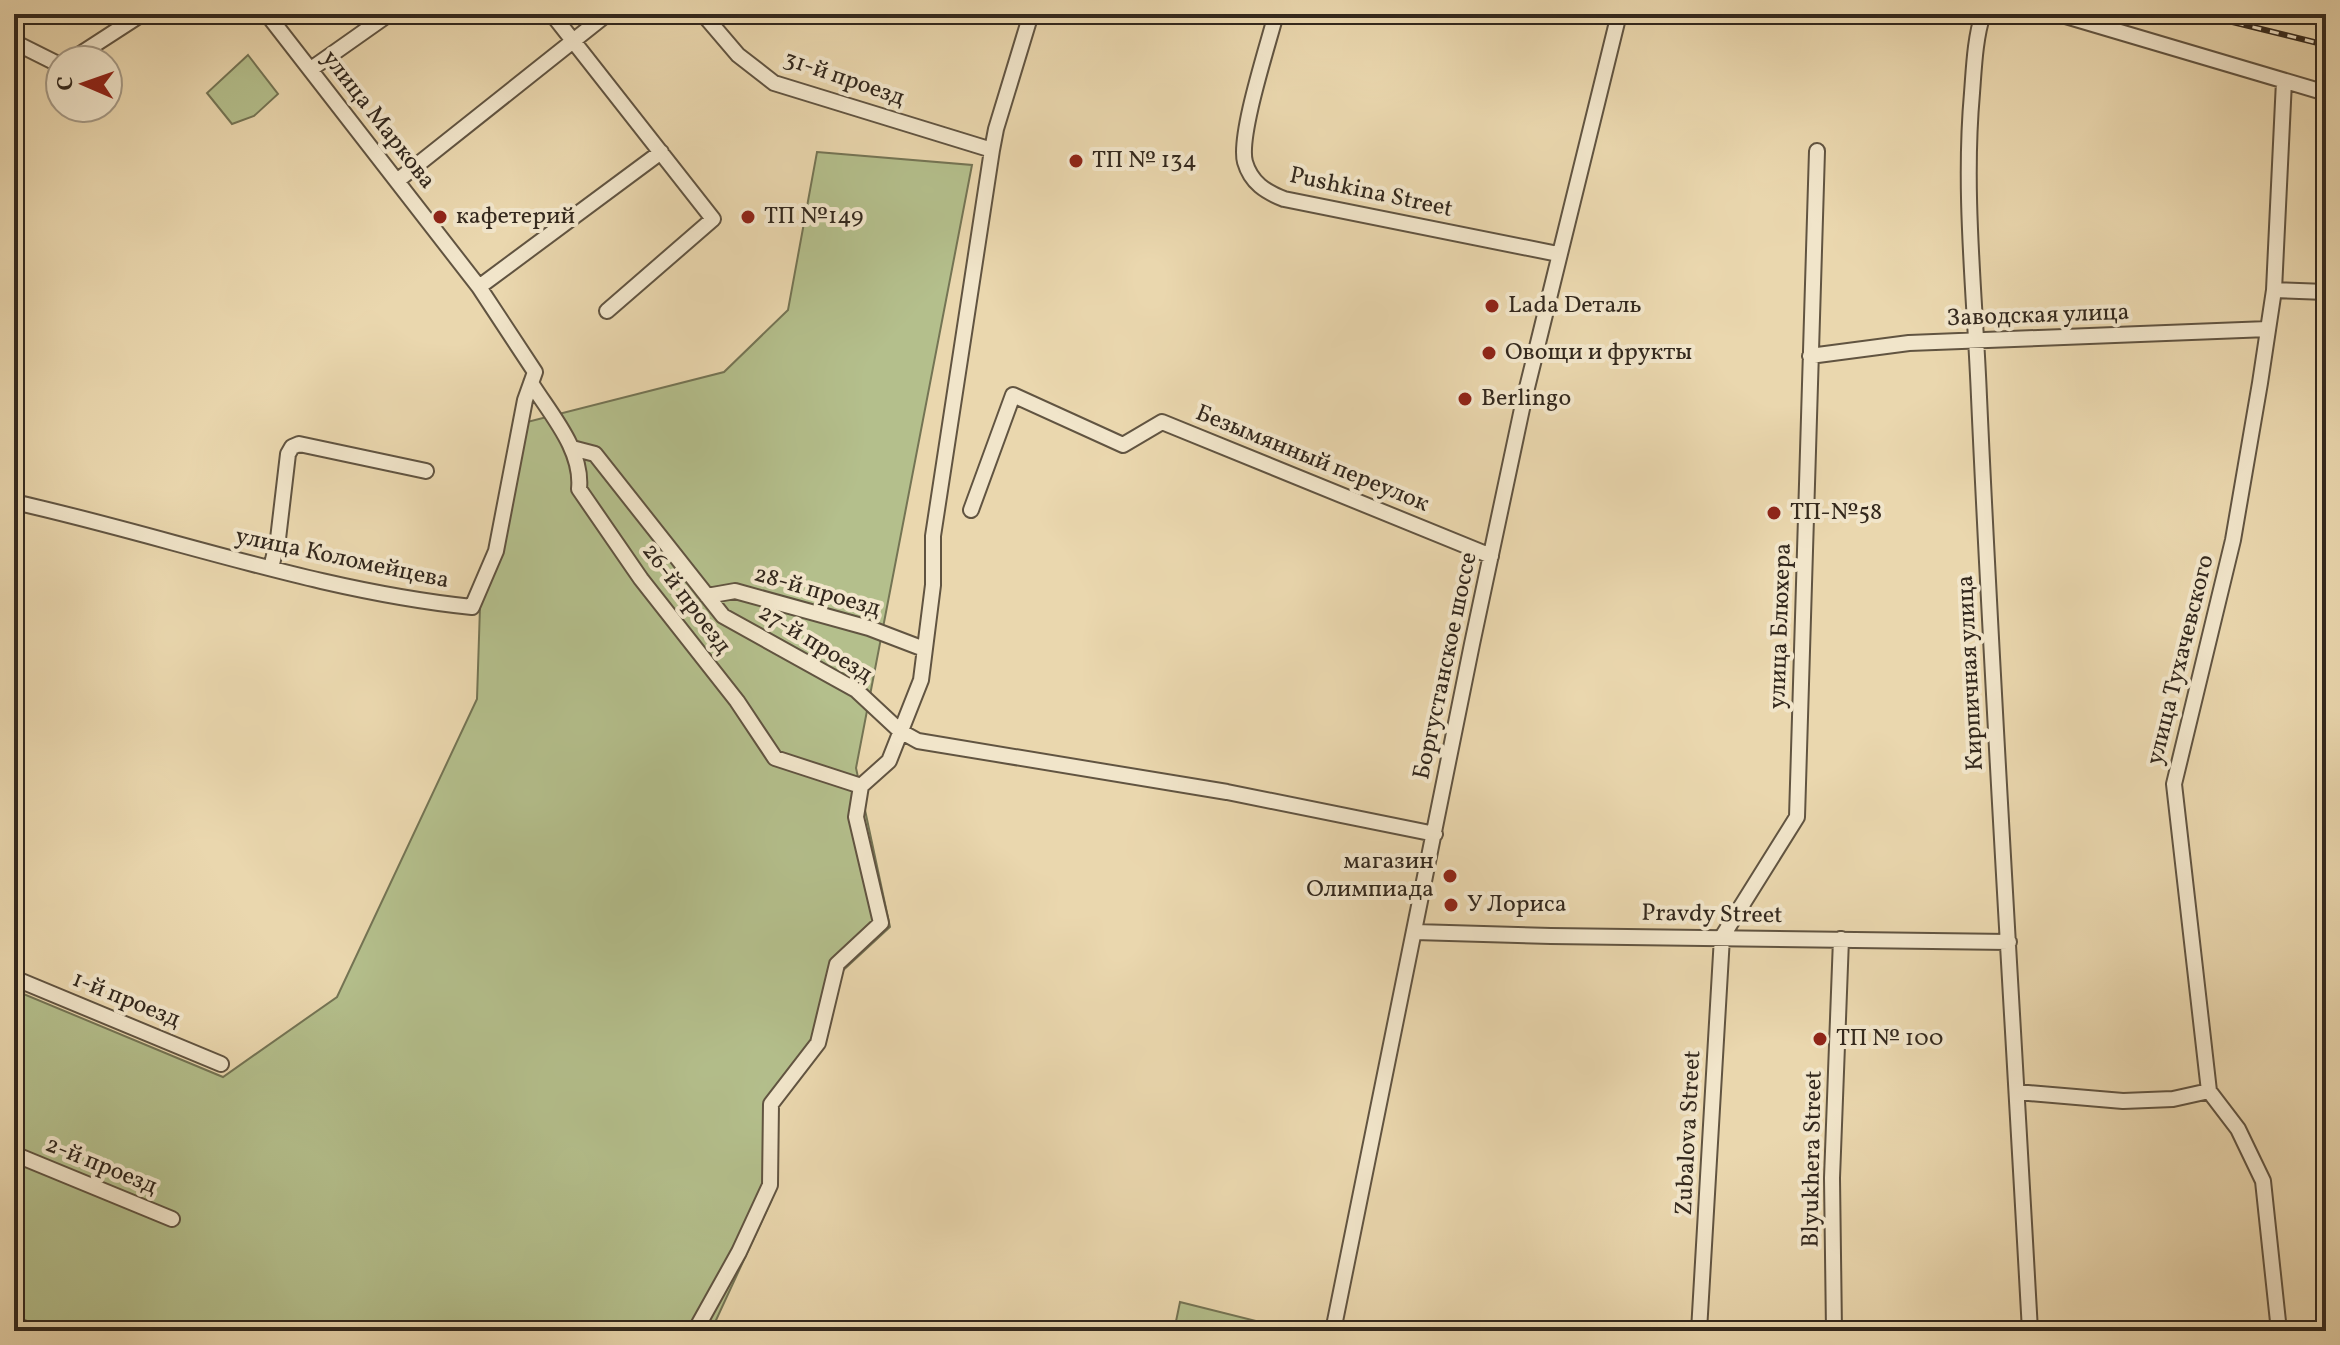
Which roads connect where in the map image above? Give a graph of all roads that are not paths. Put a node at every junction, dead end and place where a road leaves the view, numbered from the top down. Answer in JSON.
{"nodes":[{"id":1,"x":142,"y":14,"type":"edge"},
{"id":2,"x":267,"y":14,"type":"edge"},
{"id":3,"x":389,"y":14,"type":"edge"},
{"id":4,"x":552,"y":14,"type":"edge"},
{"id":5,"x":607,"y":14,"type":"edge"},
{"id":6,"x":703,"y":14,"type":"edge"},
{"id":7,"x":1031,"y":14,"type":"edge"},
{"id":8,"x":1276,"y":14,"type":"edge"},
{"id":9,"x":1619,"y":14,"type":"edge"},
{"id":10,"x":1983,"y":14,"type":"edge"},
{"id":11,"x":2059,"y":14,"type":"edge"},
{"id":12,"x":573,"y":39,"type":"junction"},
{"id":13,"x":14,"y":42,"type":"edge"},
{"id":14,"x":96,"y":44,"type":"edge"},
{"id":15,"x":44,"y":57,"type":"edge"},
{"id":16,"x":311,"y":69,"type":"junction"},
{"id":17,"x":2284,"y":81,"type":"junction"},
{"id":18,"x":2326,"y":93,"type":"edge"},
{"id":19,"x":992,"y":150,"type":"junction"},
{"id":20,"x":1817,"y":151,"type":"dead end"},
{"id":21,"x":661,"y":152,"type":"junction"},
{"id":22,"x":397,"y":181,"type":"junction"},
{"id":23,"x":1558,"y":254,"type":"junction"},
{"id":24,"x":479,"y":287,"type":"junction"},
{"id":25,"x":2274,"y":290,"type":"junction"},
{"id":26,"x":2326,"y":292,"type":"edge"},
{"id":27,"x":607,"y":311,"type":"dead end"},
{"id":28,"x":2268,"y":329,"type":"junction"},
{"id":29,"x":1977,"y":340,"type":"junction"},
{"id":30,"x":1810,"y":356,"type":"junction"},
{"id":31,"x":533,"y":378,"type":"junction"},
{"id":32,"x":572,"y":448,"type":"junction"},
{"id":33,"x":426,"y":471,"type":"dead end"},
{"id":34,"x":14,"y":502,"type":"edge"},
{"id":35,"x":971,"y":510,"type":"dead end"},
{"id":36,"x":1491,"y":556,"type":"junction"},
{"id":37,"x":271,"y":568,"type":"junction"},
{"id":38,"x":707,"y":596,"type":"junction"},
{"id":39,"x":924,"y":649,"type":"junction"},
{"id":40,"x":900,"y":731,"type":"junction"},
{"id":41,"x":861,"y":786,"type":"junction"},
{"id":42,"x":1435,"y":834,"type":"junction"},
{"id":43,"x":1415,"y":932,"type":"junction"},
{"id":44,"x":1722,"y":937,"type":"junction"},
{"id":45,"x":1841,"y":939,"type":"junction"},
{"id":46,"x":2009,"y":942,"type":"junction"},
{"id":47,"x":14,"y":978,"type":"edge"},
{"id":48,"x":221,"y":1064,"type":"dead end"},
{"id":49,"x":2209,"y":1091,"type":"junction"},
{"id":50,"x":2017,"y":1092,"type":"junction"},
{"id":51,"x":14,"y":1154,"type":"edge"},
{"id":52,"x":172,"y":1219,"type":"dead end"},
{"id":53,"x":14,"y":1325,"type":"edge"},
{"id":54,"x":32,"y":1331,"type":"edge"},
{"id":55,"x":695,"y":1331,"type":"edge"},
{"id":56,"x":1333,"y":1331,"type":"edge"},
{"id":57,"x":1699,"y":1331,"type":"edge"},
{"id":58,"x":1834,"y":1331,"type":"edge"},
{"id":59,"x":2030,"y":1331,"type":"edge"},
{"id":60,"x":2279,"y":1331,"type":"edge"}],
"edges":[{"from":1,"to":14,"type":"street"},
{"from":2,"to":16,"type":"street","name":"улица Маркова"},
{"from":3,"to":16,"type":"street"},
{"from":4,"to":12,"type":"street"},
{"from":5,"to":12,"type":"street"},
{"from":6,"to":19,"type":"street","name":"31-й проезд"},
{"from":7,"to":19,"type":"street"},
{"from":8,"to":23,"type":"street","name":"Pushkina Street"},
{"from":9,"to":23,"type":"street","name":"Боргустанское шоссе"},
{"from":10,"to":29,"type":"street","name":"Кирпичная улица"},
{"from":11,"to":17,"type":"street"},
{"from":12,"to":21,"type":"street"},
{"from":12,"to":22,"type":"street"},
{"from":13,"to":15,"type":"street"},
{"from":16,"to":22,"type":"street","name":"улица Маркова"},
{"from":17,"to":18,"type":"street"},
{"from":17,"to":25,"type":"street","name":"улица Тухачевского"},
{"from":19,"to":39,"type":"street"},
{"from":20,"to":30,"type":"street","name":"улица Блюхера"},
{"from":21,"to":24,"type":"street"},
{"from":21,"to":27,"type":"street"},
{"from":22,"to":24,"type":"street","name":"улица Маркова"},
{"from":23,"to":36,"type":"street","name":"Боргустанское шоссе"},
{"from":24,"to":31,"type":"street","name":"улица Маркова"},
{"from":25,"to":26,"type":"street"},
{"from":25,"to":28,"type":"street","name":"улица Тухачевского"},
{"from":28,"to":29,"type":"street","name":"Заводская улица"},
{"from":28,"to":49,"type":"street","name":"улица Тухачевского"},
{"from":29,"to":30,"type":"street","name":"Заводская улица"},
{"from":29,"to":46,"type":"street","name":"Кирпичная улица"},
{"from":30,"to":44,"type":"street","name":"улица Блюхера"},
{"from":31,"to":32,"type":"street","name":"26-й проезд"},
{"from":31,"to":37,"type":"street","name":"улица Коломейцева"},
{"from":32,"to":38,"type":"street"},
{"from":32,"to":41,"type":"street","name":"26-й проезд"},
{"from":33,"to":37,"type":"street"},
{"from":34,"to":37,"type":"street","name":"улица Коломейцева"},
{"from":35,"to":36,"type":"street","name":"Безымянный переулок"},
{"from":36,"to":42,"type":"street","name":"Боргустанское шоссе"},
{"from":38,"to":39,"type":"street","name":"28-й проезд"},
{"from":38,"to":40,"type":"street","name":"27-й проезд"},
{"from":39,"to":40,"type":"street"},
{"from":40,"to":41,"type":"street"},
{"from":40,"to":42,"type":"street"},
{"from":41,"to":55,"type":"street"},
{"from":42,"to":43,"type":"street","name":"Боргустанское шоссе"},
{"from":43,"to":44,"type":"street","name":"Pravdy Street"},
{"from":43,"to":56,"type":"street","name":"Боргустанское шоссе"},
{"from":44,"to":45,"type":"street","name":"Pravdy Street"},
{"from":44,"to":57,"type":"street","name":"Zubalova Street"},
{"from":45,"to":46,"type":"street","name":"Pravdy Street"},
{"from":45,"to":58,"type":"street","name":"Blyukhera Street"},
{"from":46,"to":50,"type":"street","name":"Кирпичная улица"},
{"from":47,"to":48,"type":"street","name":"1-й проезд"},
{"from":49,"to":50,"type":"street"},
{"from":49,"to":60,"type":"street"},
{"from":50,"to":59,"type":"street","name":"Кирпичная улица"},
{"from":51,"to":52,"type":"street","name":"2-й проезд"},
{"from":53,"to":54,"type":"street"}]}
